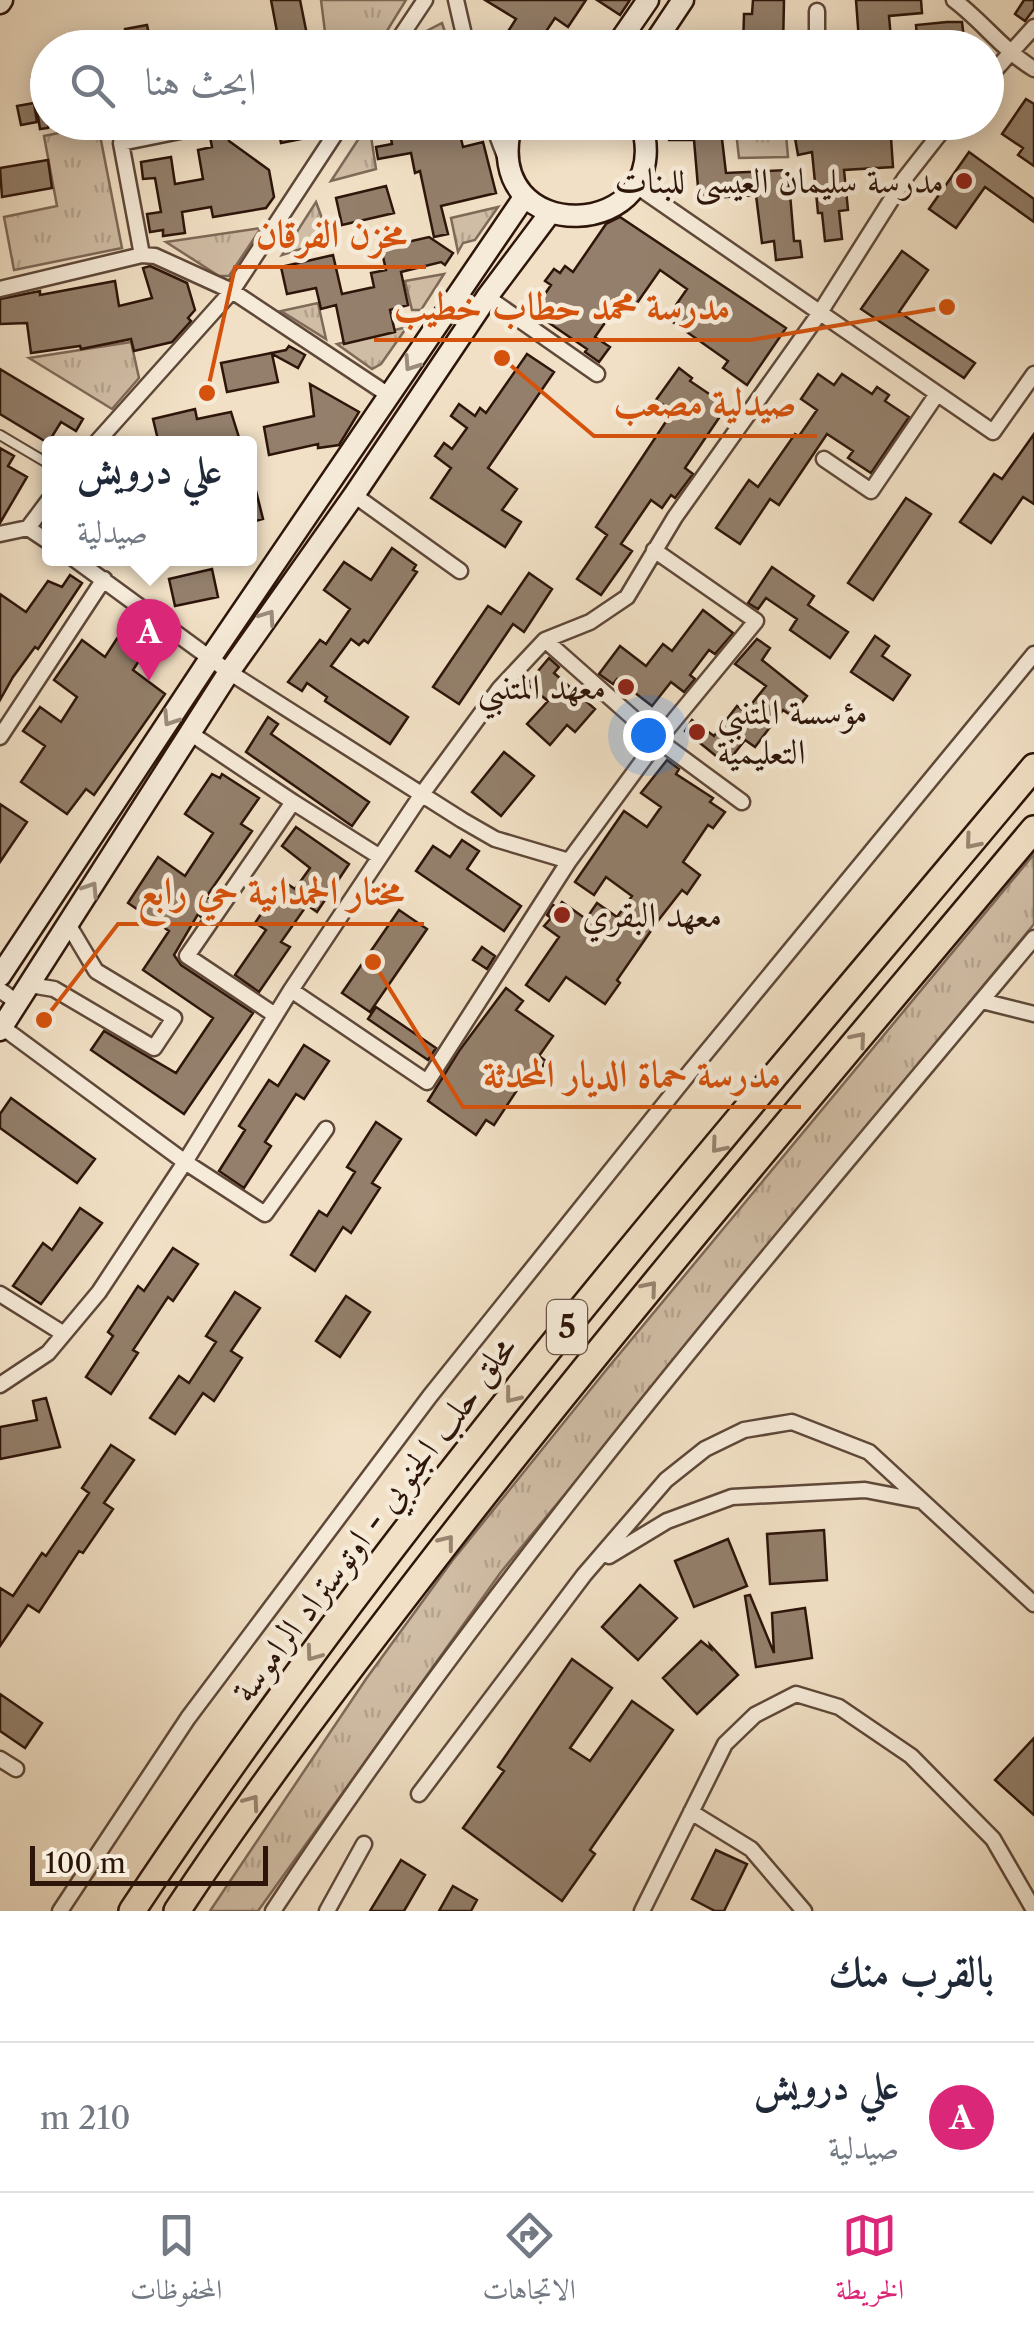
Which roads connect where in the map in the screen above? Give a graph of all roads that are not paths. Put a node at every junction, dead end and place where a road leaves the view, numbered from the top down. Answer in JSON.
{"nodes":[{"id":1,"x":425,"y":0,"type":"edge"},
{"id":2,"x":456,"y":0,"type":"edge"},
{"id":3,"x":648,"y":0,"type":"edge"},
{"id":4,"x":682,"y":0,"type":"edge"},
{"id":5,"x":956,"y":0,"type":"edge"},
{"id":6,"x":817,"y":11,"type":"dead end"},
{"id":7,"x":1034,"y":27,"type":"edge"},
{"id":8,"x":407,"y":30,"type":"edge"},
{"id":9,"x":463,"y":30,"type":"edge"},
{"id":10,"x":627,"y":30,"type":"edge"},
{"id":11,"x":663,"y":30,"type":"edge"},
{"id":12,"x":817,"y":30,"type":"edge"},
{"id":13,"x":989,"y":30,"type":"edge"},
{"id":14,"x":1004,"y":47,"type":"edge"},
{"id":15,"x":1010,"y":54,"type":"junction"},
{"id":16,"x":1004,"y":60,"type":"edge"},
{"id":17,"x":1034,"y":69,"type":"edge"},
{"id":18,"x":136,"y":140,"type":"edge"},
{"id":19,"x":331,"y":140,"type":"edge"},
{"id":20,"x":499,"y":140,"type":"edge"},
{"id":21,"x":507,"y":140,"type":"edge"},
{"id":22,"x":645,"y":140,"type":"edge"},
{"id":23,"x":936,"y":140,"type":"edge"},
{"id":24,"x":508,"y":165,"type":"junction"},
{"id":25,"x":636,"y":185,"type":"junction"},
{"id":26,"x":525,"y":196,"type":"junction"},
{"id":27,"x":550,"y":213,"type":"junction"},
{"id":28,"x":142,"y":255,"type":"junction"},
{"id":29,"x":0,"y":288,"type":"edge"},
{"id":30,"x":232,"y":291,"type":"junction"},
{"id":31,"x":487,"y":297,"type":"junction"},
{"id":32,"x":819,"y":314,"type":"junction"},
{"id":33,"x":597,"y":374,"type":"dead end"},
{"id":34,"x":1034,"y":374,"type":"edge"},
{"id":35,"x":937,"y":394,"type":"junction"},
{"id":36,"x":390,"y":396,"type":"junction"},
{"id":37,"x":0,"y":435,"type":"edge"},
{"id":38,"x":103,"y":436,"type":"edge"},
{"id":39,"x":42,"y":460,"type":"edge"},
{"id":40,"x":824,"y":460,"type":"dead end"},
{"id":41,"x":354,"y":494,"type":"junction"},
{"id":42,"x":42,"y":509,"type":"edge"},
{"id":43,"x":28,"y":528,"type":"junction"},
{"id":44,"x":0,"y":534,"type":"edge"},
{"id":45,"x":42,"y":537,"type":"edge"},
{"id":46,"x":654,"y":550,"type":"junction"},
{"id":47,"x":85,"y":566,"type":"edge"},
{"id":48,"x":460,"y":571,"type":"dead end"},
{"id":49,"x":104,"y":579,"type":"junction"},
{"id":50,"x":545,"y":640,"type":"junction"},
{"id":51,"x":1034,"y":654,"type":"edge"},
{"id":52,"x":211,"y":657,"type":"junction"},
{"id":53,"x":229,"y":672,"type":"junction"},
{"id":54,"x":190,"y":733,"type":"junction"},
{"id":55,"x":0,"y":737,"type":"edge"},
{"id":56,"x":658,"y":740,"type":"junction"},
{"id":57,"x":1034,"y":768,"type":"edge"},
{"id":58,"x":422,"y":794,"type":"junction"},
{"id":59,"x":294,"y":802,"type":"junction"},
{"id":60,"x":742,"y":802,"type":"dead end"},
{"id":61,"x":1034,"y":829,"type":"edge"},
{"id":62,"x":380,"y":857,"type":"junction"},
{"id":63,"x":569,"y":862,"type":"junction"},
{"id":64,"x":68,"y":924,"type":"junction"},
{"id":65,"x":1034,"y":938,"type":"edge"},
{"id":66,"x":0,"y":976,"type":"edge"},
{"id":67,"x":0,"y":990,"type":"edge"},
{"id":68,"x":291,"y":990,"type":"junction"},
{"id":69,"x":24,"y":994,"type":"junction"},
{"id":70,"x":982,"y":1001,"type":"junction"},
{"id":71,"x":1034,"y":1014,"type":"edge"},
{"id":72,"x":276,"y":1015,"type":"junction"},
{"id":73,"x":1,"y":1029,"type":"edge"},
{"id":74,"x":326,"y":1129,"type":"dead end"},
{"id":75,"x":185,"y":1162,"type":"junction"},
{"id":76,"x":0,"y":1294,"type":"edge"},
{"id":77,"x":64,"y":1334,"type":"junction"},
{"id":78,"x":0,"y":1385,"type":"edge"},
{"id":79,"x":924,"y":1502,"type":"junction"},
{"id":80,"x":584,"y":1575,"type":"junction"},
{"id":81,"x":1034,"y":1604,"type":"edge"},
{"id":82,"x":0,"y":1759,"type":"edge"},
{"id":83,"x":16,"y":1769,"type":"dead end"},
{"id":84,"x":419,"y":1794,"type":"dead end"},
{"id":85,"x":691,"y":1812,"type":"junction"},
{"id":86,"x":364,"y":1844,"type":"dead end"},
{"id":87,"x":1034,"y":1910,"type":"edge"},
{"id":88,"x":60,"y":1911,"type":"edge"},
{"id":89,"x":132,"y":1911,"type":"edge"},
{"id":90,"x":177,"y":1911,"type":"edge"},
{"id":91,"x":273,"y":1911,"type":"edge"},
{"id":92,"x":327,"y":1911,"type":"edge"},
{"id":93,"x":642,"y":1911,"type":"edge"},
{"id":94,"x":804,"y":1911,"type":"edge"}],
"edges":[{"from":1,"to":8,"type":"street"},
{"from":2,"to":9,"type":"street"},
{"from":3,"to":10,"type":"main road"},
{"from":4,"to":11,"type":"main road"},
{"from":5,"to":13,"type":"street"},
{"from":6,"to":12,"type":"street"},
{"from":7,"to":15,"type":"street"},
{"from":14,"to":15,"type":"street"},
{"from":15,"to":16,"type":"street"},
{"from":15,"to":17,"type":"street"},
{"from":18,"to":28,"type":"street"},
{"from":19,"to":30,"type":"street"},
{"from":20,"to":24,"type":"street"},
{"from":21,"to":24,"type":"main road"},
{"from":22,"to":25,"type":"main road"},
{"from":23,"to":32,"type":"street"},
{"from":24,"to":26,"type":"main road"},
{"from":25,"to":27,"type":"main road"},
{"from":25,"to":32,"type":"street"},
{"from":26,"to":27,"type":"main road"},
{"from":26,"to":36,"type":"main road","one_way":true},
{"from":27,"to":31,"type":"main road"},
{"from":28,"to":29,"type":"street"},
{"from":28,"to":30,"type":"street"},
{"from":30,"to":36,"type":"street"},
{"from":30,"to":38,"type":"street"},
{"from":31,"to":33,"type":"street"},
{"from":31,"to":41,"type":"main road"},
{"from":32,"to":35,"type":"street"},
{"from":32,"to":46,"type":"street"},
{"from":34,"to":35,"type":"street"},
{"from":35,"to":40,"type":"street"},
{"from":36,"to":52,"type":"main road"},
{"from":37,"to":39,"type":"lane"},
{"from":41,"to":48,"type":"street"},
{"from":53,"to":41,"type":"main road","one_way":true},
{"from":42,"to":43,"type":"street"},
{"from":43,"to":44,"type":"street"},
{"from":43,"to":45,"type":"street"},
{"from":46,"to":50,"type":"street"},
{"from":46,"to":56,"type":"street"},
{"from":47,"to":49,"type":"street"},
{"from":49,"to":52,"type":"street"},
{"from":49,"to":55,"type":"street"},
{"from":50,"to":56,"type":"street"},
{"from":50,"to":58,"type":"street"},
{"from":51,"to":88,"type":"street"},
{"from":52,"to":53,"type":"street"},
{"from":52,"to":66,"type":"main road","one_way":true},
{"from":53,"to":54,"type":"main road"},
{"from":53,"to":58,"type":"street"},
{"from":54,"to":59,"type":"street"},
{"from":64,"to":54,"type":"main road","one_way":true},
{"from":56,"to":60,"type":"street"},
{"from":56,"to":63,"type":"street"},
{"from":57,"to":89,"type":"highway","name":"محلق حلب الجنوبي - اوتوستراد الراموسة","number":"5","one_way":true},
{"from":58,"to":62,"type":"street"},
{"from":58,"to":63,"type":"street"},
{"from":59,"to":62,"type":"street"},
{"from":59,"to":72,"type":"street"},
{"from":90,"to":61,"type":"highway","name":"محلق حلب الجنوبي - اوتوستراد الراموسة","number":"5","one_way":true},
{"from":62,"to":68,"type":"street"},
{"from":63,"to":68,"type":"street"},
{"from":64,"to":69,"type":"main road"},
{"from":64,"to":69,"type":"street"},
{"from":65,"to":70,"type":"street"},
{"from":67,"to":69,"type":"street"},
{"from":68,"to":72,"type":"street"},
{"from":69,"to":73,"type":"main road"},
{"from":70,"to":71,"type":"street"},
{"from":70,"to":91,"type":"street"},
{"from":72,"to":75,"type":"street"},
{"from":73,"to":75,"type":"street"},
{"from":74,"to":75,"type":"street"},
{"from":75,"to":77,"type":"street"},
{"from":76,"to":77,"type":"street"},
{"from":77,"to":78,"type":"street"},
{"from":79,"to":80,"type":"street"},
{"from":79,"to":80,"type":"street"},
{"from":79,"to":81,"type":"street"},
{"from":80,"to":84,"type":"street"},
{"from":82,"to":83,"type":"street"},
{"from":85,"to":87,"type":"street"},
{"from":85,"to":93,"type":"street"},
{"from":85,"to":94,"type":"street"},
{"from":86,"to":92,"type":"street"}]}
